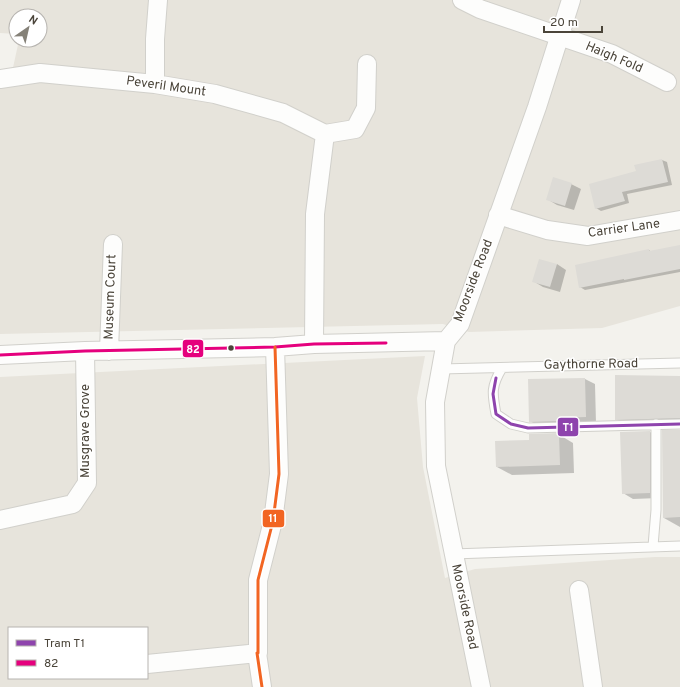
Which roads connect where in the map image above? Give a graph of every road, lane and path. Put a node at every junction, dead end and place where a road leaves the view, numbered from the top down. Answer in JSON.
{"nodes":[{"id":1,"x":158,"y":0,"type":"edge"},
{"id":2,"x":462,"y":0,"type":"edge"},
{"id":3,"x":571,"y":0,"type":"edge"},
{"id":4,"x":559,"y":36,"type":"junction"},
{"id":5,"x":367,"y":64,"type":"dead end"},
{"id":6,"x":0,"y":79,"type":"edge"},
{"id":7,"x":667,"y":82,"type":"dead end"},
{"id":8,"x":155,"y":84,"type":"junction"},
{"id":9,"x":325,"y":134,"type":"junction"},
{"id":10,"x":498,"y":215,"type":"junction"},
{"id":11,"x":680,"y":220,"type":"edge"},
{"id":12,"x":113,"y":244,"type":"dead end"},
{"id":13,"x":446,"y":341,"type":"junction"},
{"id":14,"x":314,"y":344,"type":"junction"},
{"id":15,"x":275,"y":347,"type":"junction"},
{"id":16,"x":85,"y":351,"type":"junction"},
{"id":17,"x":108,"y":351,"type":"junction"},
{"id":18,"x":0,"y":355,"type":"edge"},
{"id":19,"x":680,"y":363,"type":"edge"},
{"id":20,"x":502,"y":368,"type":"junction"},
{"id":21,"x":441,"y":369,"type":"junction"},
{"id":22,"x":656,"y":424,"type":"junction"},
{"id":23,"x":680,"y":424,"type":"edge"},
{"id":24,"x":0,"y":520,"type":"edge"},
{"id":25,"x":653,"y":546,"type":"junction"},
{"id":26,"x":680,"y":546,"type":"edge"},
{"id":27,"x":453,"y":554,"type":"junction"},
{"id":28,"x":579,"y":590,"type":"dead end"},
{"id":29,"x":258,"y":653,"type":"junction"},
{"id":30,"x":148,"y":664,"type":"edge"},
{"id":31,"x":262,"y":687,"type":"edge"},
{"id":32,"x":481,"y":687,"type":"edge"},
{"id":33,"x":593,"y":687,"type":"edge"}],
"edges":[{"from":1,"to":8,"type":"street"},
{"from":2,"to":4,"type":"street","name":"Haigh Fold"},
{"from":3,"to":4,"type":"street","name":"Moorside Road"},
{"from":4,"to":7,"type":"street","name":"Haigh Fold"},
{"from":4,"to":10,"type":"street","name":"Moorside Road"},
{"from":5,"to":9,"type":"street"},
{"from":6,"to":8,"type":"street","name":"Peveril Mount"},
{"from":8,"to":9,"type":"street","name":"Peveril Mount"},
{"from":9,"to":14,"type":"street"},
{"from":10,"to":11,"type":"street","name":"Carrier Lane"},
{"from":10,"to":13,"type":"street","name":"Moorside Road"},
{"from":12,"to":17,"type":"street","name":"Museum Court"},
{"from":13,"to":14,"type":"street"},
{"from":13,"to":21,"type":"street","name":"Moorside Road"},
{"from":14,"to":15,"type":"street"},
{"from":15,"to":17,"type":"street"},
{"from":15,"to":29,"type":"street"},
{"from":16,"to":17,"type":"street"},
{"from":16,"to":18,"type":"street"},
{"from":16,"to":24,"type":"street","name":"Musgrave Grove"},
{"from":19,"to":20,"type":"lane","name":"Gaythorne Road"},
{"from":20,"to":21,"type":"lane","name":"Gaythorne Road"},
{"from":20,"to":22,"type":"lane"},
{"from":21,"to":27,"type":"street","name":"Moorside Road"},
{"from":22,"to":23,"type":"lane"},
{"from":22,"to":25,"type":"lane"},
{"from":25,"to":26,"type":"lane"},
{"from":25,"to":27,"type":"lane"},
{"from":27,"to":32,"type":"street","name":"Moorside Road"},
{"from":28,"to":33,"type":"street"},
{"from":29,"to":30,"type":"street"},
{"from":29,"to":31,"type":"street"}]}
